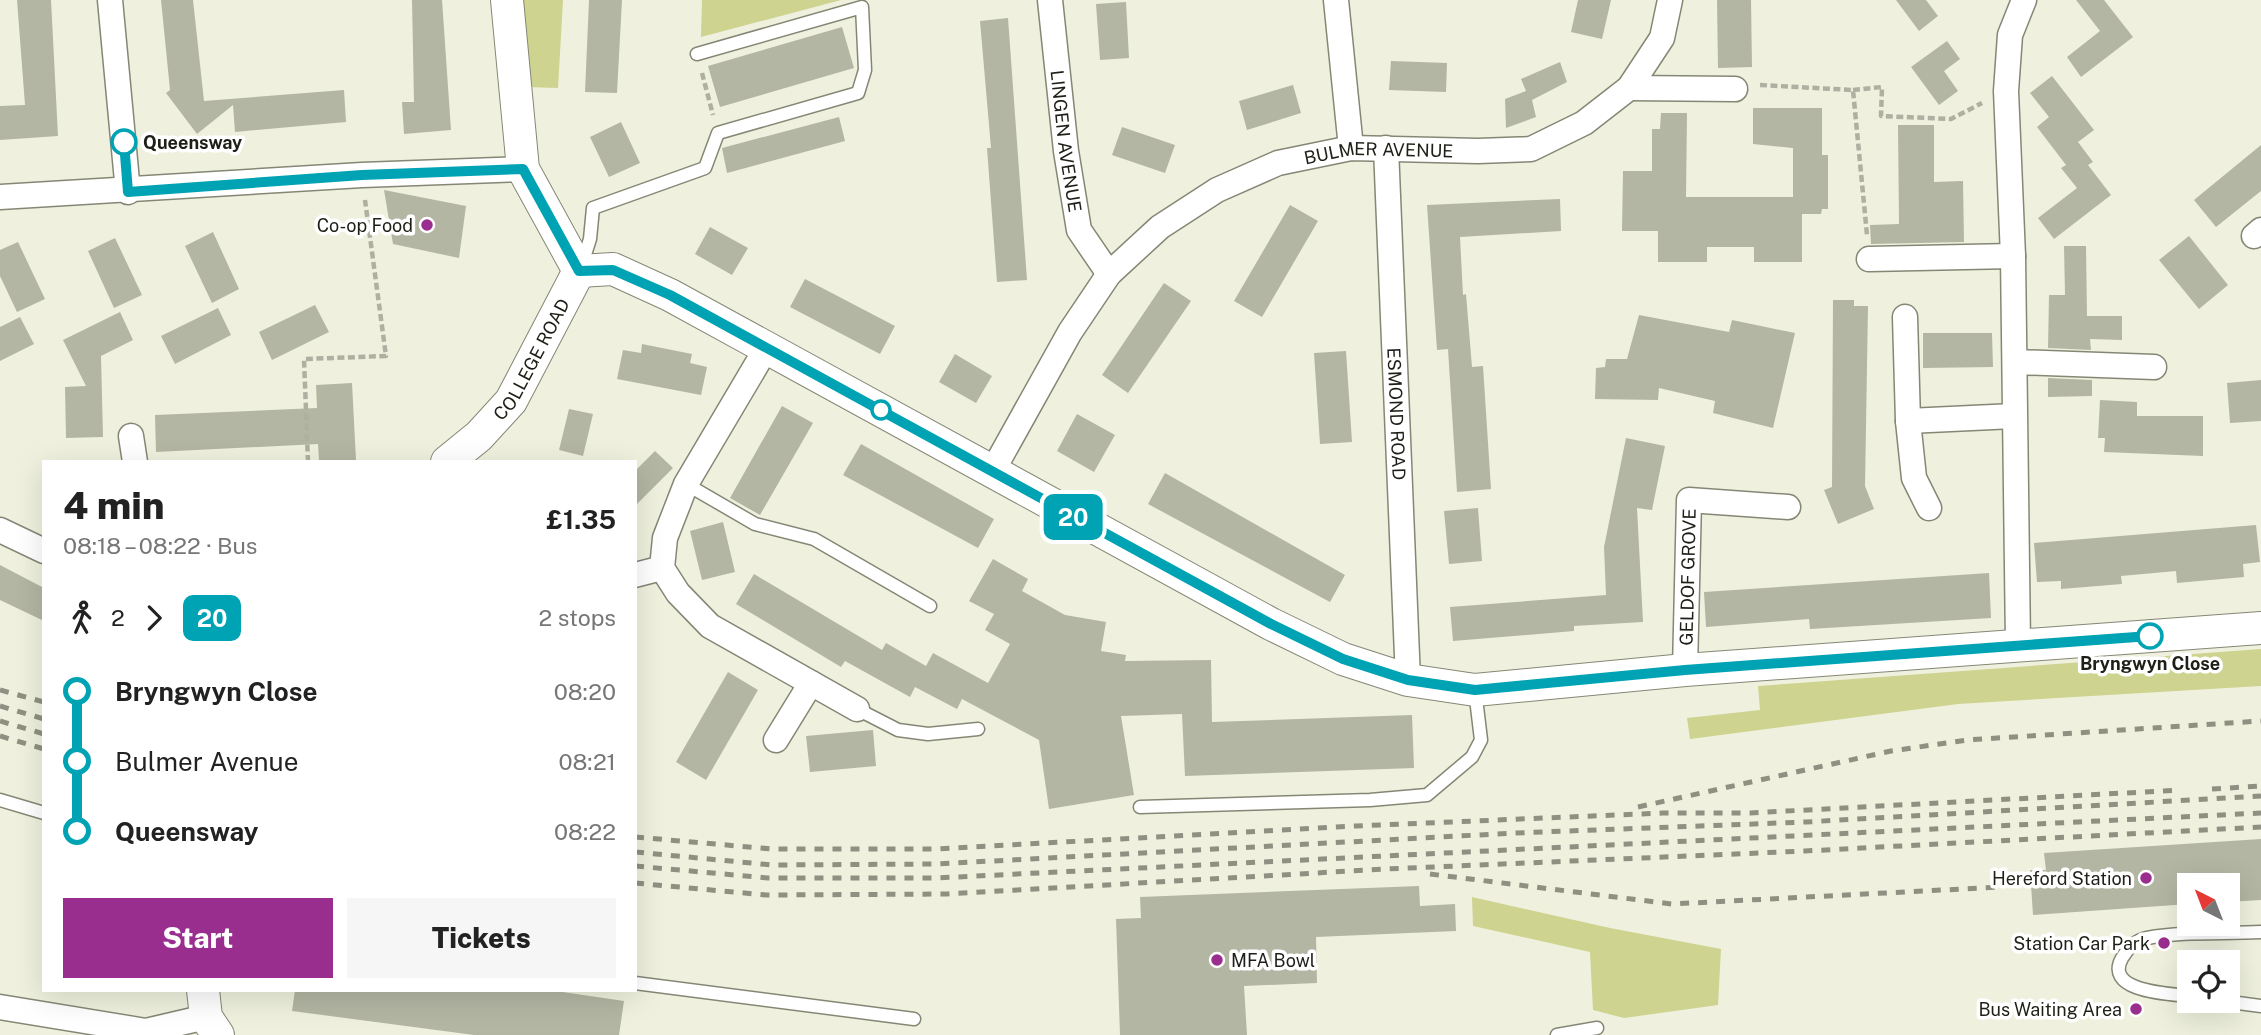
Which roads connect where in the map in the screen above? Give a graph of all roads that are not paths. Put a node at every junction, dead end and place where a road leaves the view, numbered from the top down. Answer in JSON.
{"nodes":[{"id":1,"x":110,"y":0,"type":"edge"},
{"id":2,"x":507,"y":0,"type":"edge"},
{"id":3,"x":1050,"y":0,"type":"edge"},
{"id":4,"x":1336,"y":0,"type":"edge"},
{"id":5,"x":1670,"y":0,"type":"edge"},
{"id":6,"x":2024,"y":0,"type":"edge"},
{"id":7,"x":697,"y":54,"type":"road end"},
{"id":8,"x":1629,"y":88,"type":"junction"},
{"id":9,"x":1735,"y":89,"type":"road end"},
{"id":10,"x":1352,"y":148,"type":"junction"},
{"id":11,"x":1386,"y":148,"type":"junction"},
{"id":12,"x":523,"y":169,"type":"junction"},
{"id":13,"x":128,"y":192,"type":"junction"},
{"id":14,"x":0,"y":197,"type":"edge"},
{"id":15,"x":2013,"y":256,"type":"junction"},
{"id":16,"x":1869,"y":259,"type":"road end"},
{"id":17,"x":579,"y":271,"type":"junction"},
{"id":18,"x":1109,"y":274,"type":"junction"},
{"id":19,"x":1905,"y":317,"type":"dead end"},
{"id":20,"x":767,"y":347,"type":"junction"},
{"id":21,"x":2015,"y":362,"type":"junction"},
{"id":22,"x":2154,"y":367,"type":"dead end"},
{"id":23,"x":2014,"y":416,"type":"junction"},
{"id":24,"x":1908,"y":421,"type":"junction"},
{"id":25,"x":131,"y":436,"type":"dead end"},
{"id":26,"x":135,"y":460,"type":"edge"},
{"id":27,"x":449,"y":460,"type":"edge"},
{"id":28,"x":992,"y":472,"type":"junction"},
{"id":29,"x":686,"y":484,"type":"junction"},
{"id":30,"x":1787,"y":507,"type":"dead end"},
{"id":31,"x":1928,"y":508,"type":"dead end"},
{"id":32,"x":0,"y":530,"type":"edge"},
{"id":33,"x":42,"y":550,"type":"edge"},
{"id":34,"x":662,"y":568,"type":"junction"},
{"id":35,"x":637,"y":574,"type":"edge"},
{"id":36,"x":930,"y":606,"type":"dead end"},
{"id":37,"x":2261,"y":628,"type":"edge"},
{"id":38,"x":2018,"y":645,"type":"junction"},
{"id":39,"x":1685,"y":670,"type":"junction"},
{"id":40,"x":1408,"y":680,"type":"junction"},
{"id":41,"x":811,"y":683,"type":"junction"},
{"id":42,"x":1475,"y":690,"type":"junction"},
{"id":43,"x":857,"y":709,"type":"joint"},
{"id":44,"x":978,"y":729,"type":"dead end"},
{"id":45,"x":776,"y":740,"type":"dead end"},
{"id":46,"x":0,"y":800,"type":"edge"},
{"id":47,"x":1140,"y":807,"type":"dead end"},
{"id":48,"x":42,"y":812,"type":"edge"},
{"id":49,"x":2261,"y":932,"type":"edge"},
{"id":50,"x":637,"y":983,"type":"edge"},
{"id":51,"x":2177,"y":994,"type":"edge"},
{"id":52,"x":2240,"y":1003,"type":"edge"},
{"id":53,"x":2261,"y":1006,"type":"edge"},
{"id":54,"x":0,"y":1007,"type":"edge"},
{"id":55,"x":209,"y":1014,"type":"edge"},
{"id":56,"x":914,"y":1019,"type":"dead end"},
{"id":57,"x":1597,"y":1028,"type":"dead end"},
{"id":58,"x":1557,"y":1035,"type":"edge"}],
"edges":[{"from":1,"to":13,"type":"street"},
{"from":2,"to":12,"type":"street"},
{"from":3,"to":18,"type":"street","name":"LINGEN AVENUE"},
{"from":4,"to":10,"type":"street"},
{"from":5,"to":8,"type":"street","name":"BULMER AVENUE"},
{"from":6,"to":15,"type":"street"},
{"from":7,"to":17,"type":"lane"},
{"from":8,"to":9,"type":"street"},
{"from":8,"to":11,"type":"street","name":"BULMER AVENUE"},
{"from":10,"to":11,"type":"street","name":"BULMER AVENUE"},
{"from":10,"to":18,"type":"street","name":"BULMER AVENUE"},
{"from":11,"to":40,"type":"street","name":"ESMOND ROAD"},
{"from":12,"to":13,"type":"street"},
{"from":12,"to":17,"type":"street"},
{"from":13,"to":14,"type":"street"},
{"from":15,"to":16,"type":"street"},
{"from":15,"to":21,"type":"street"},
{"from":17,"to":20,"type":"street"},
{"from":17,"to":27,"type":"street","name":"COLLEGE ROAD"},
{"from":18,"to":28,"type":"street","name":"BULMER AVENUE"},
{"from":19,"to":24,"type":"street"},
{"from":20,"to":28,"type":"street"},
{"from":20,"to":29,"type":"street"},
{"from":21,"to":22,"type":"street"},
{"from":21,"to":23,"type":"street"},
{"from":23,"to":24,"type":"street"},
{"from":23,"to":38,"type":"street"},
{"from":24,"to":31,"type":"street"},
{"from":25,"to":26,"type":"street"},
{"from":28,"to":40,"type":"street"},
{"from":29,"to":34,"type":"street"},
{"from":29,"to":36,"type":"lane"},
{"from":30,"to":39,"type":"street","name":"GELDOF GROVE"},
{"from":32,"to":33,"type":"street"},
{"from":34,"to":35,"type":"street"},
{"from":34,"to":41,"type":"street"},
{"from":37,"to":38,"type":"street"},
{"from":38,"to":39,"type":"street"},
{"from":39,"to":42,"type":"street"},
{"from":40,"to":42,"type":"street"},
{"from":41,"to":43,"type":"street"},
{"from":41,"to":45,"type":"street"},
{"from":42,"to":47,"type":"lane"},
{"from":43,"to":44,"type":"lane"},
{"from":46,"to":48,"type":"lane"},
{"from":49,"to":51,"type":"lane"},
{"from":50,"to":56,"type":"lane"},
{"from":52,"to":53,"type":"lane"},
{"from":54,"to":55,"type":"street"},
{"from":57,"to":58,"type":"lane"}]}
